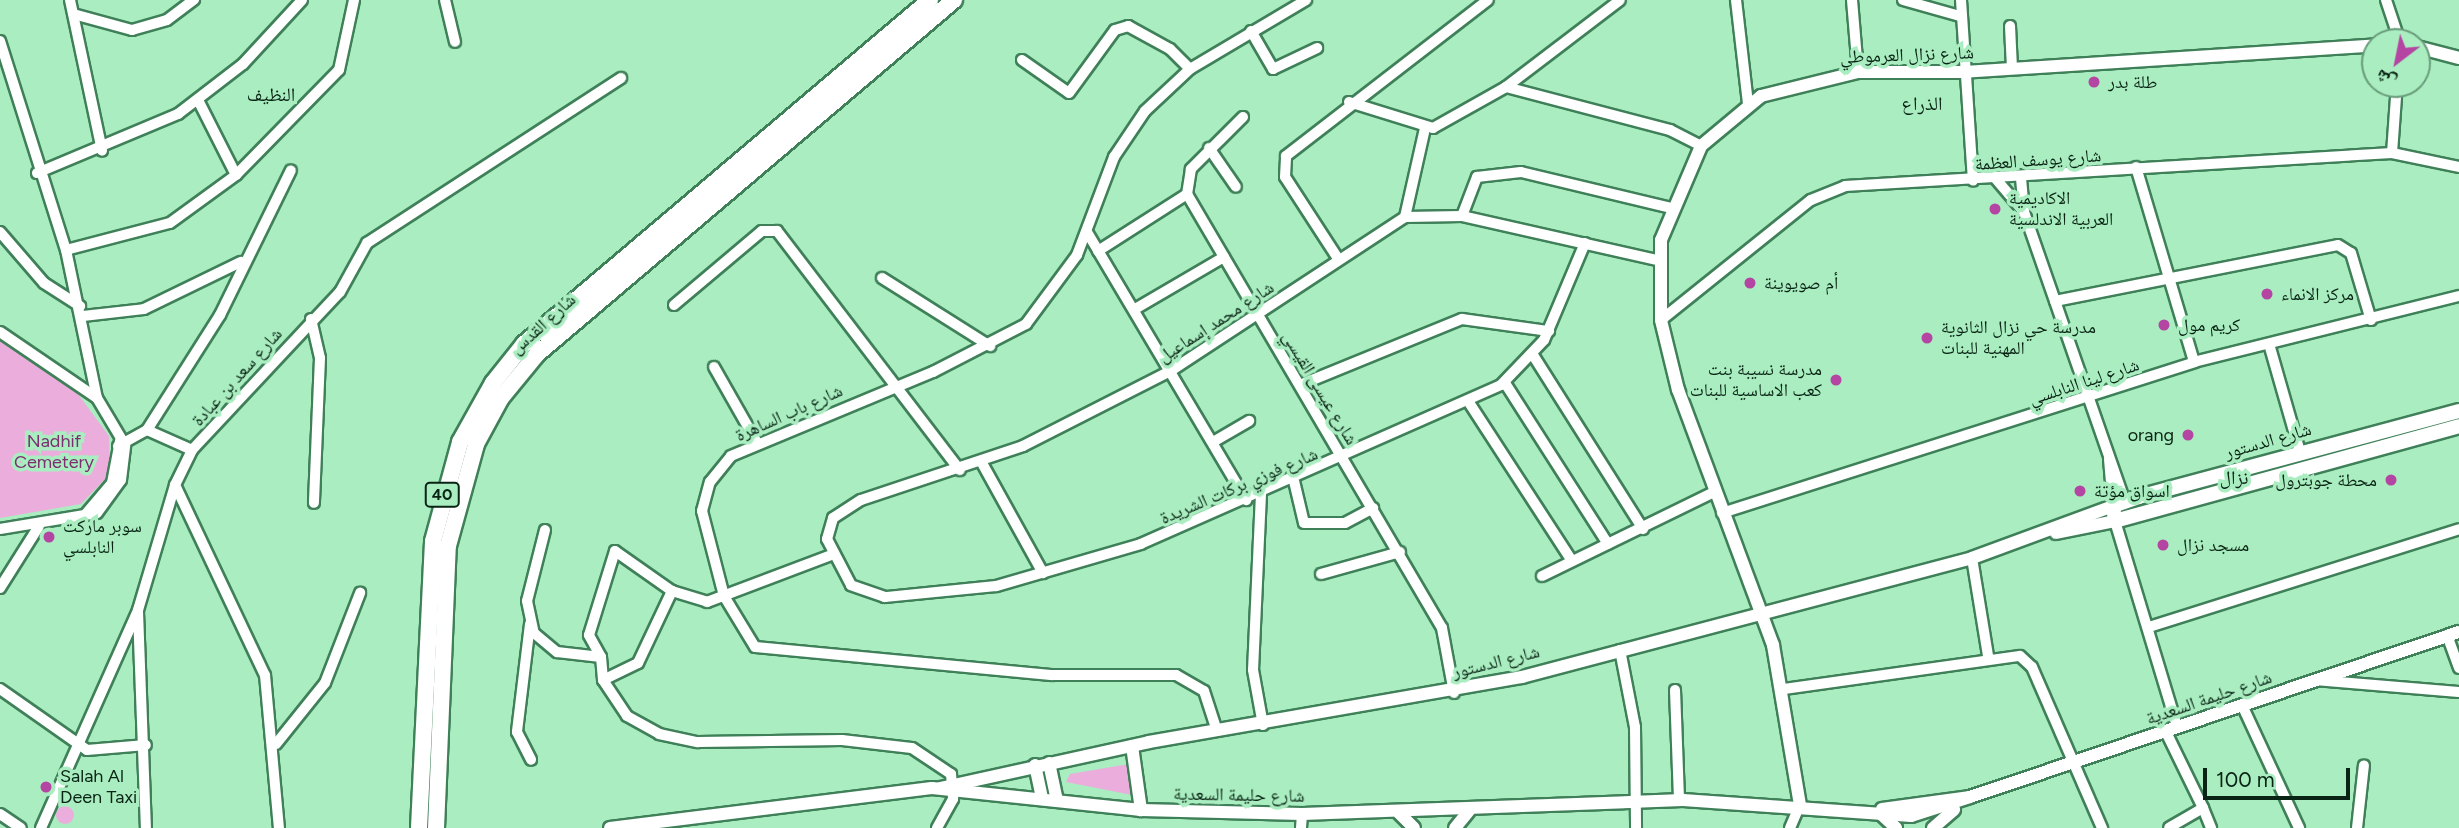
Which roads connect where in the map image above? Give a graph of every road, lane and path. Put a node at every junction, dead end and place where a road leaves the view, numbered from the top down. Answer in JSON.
{"nodes":[{"id":1,"x":70,"y":0,"type":"edge"},
{"id":2,"x":194,"y":0,"type":"edge"},
{"id":3,"x":302,"y":0,"type":"edge"},
{"id":4,"x":355,"y":0,"type":"edge"},
{"id":5,"x":445,"y":0,"type":"edge"},
{"id":6,"x":930,"y":0,"type":"edge"},
{"id":7,"x":954,"y":0,"type":"edge"},
{"id":8,"x":1306,"y":0,"type":"edge"},
{"id":9,"x":1488,"y":0,"type":"edge"},
{"id":10,"x":1620,"y":0,"type":"edge"},
{"id":11,"x":1736,"y":0,"type":"edge"},
{"id":12,"x":1852,"y":0,"type":"edge"},
{"id":13,"x":1903,"y":0,"type":"edge"},
{"id":14,"x":1961,"y":0,"type":"edge"},
{"id":15,"x":2386,"y":0,"type":"edge"},
{"id":16,"x":77,"y":15,"type":"junction"},
{"id":17,"x":1960,"y":16,"type":"junction"},
{"id":18,"x":2010,"y":26,"type":"dead end"},
{"id":19,"x":2395,"y":28,"type":"edge"},
{"id":20,"x":1251,"y":30,"type":"junction"},
{"id":21,"x":0,"y":41,"type":"edge"},
{"id":22,"x":455,"y":43,"type":"dead end"},
{"id":23,"x":2361,"y":46,"type":"edge"},
{"id":24,"x":1317,"y":48,"type":"dead end"},
{"id":25,"x":2431,"y":51,"type":"edge"},
{"id":26,"x":2459,"y":58,"type":"edge"},
{"id":27,"x":1022,"y":60,"type":"dead end"},
{"id":28,"x":1190,"y":69,"type":"junction"},
{"id":29,"x":2012,"y":69,"type":"junction"},
{"id":30,"x":1858,"y":72,"type":"junction"},
{"id":31,"x":1964,"y":72,"type":"junction"},
{"id":32,"x":621,"y":78,"type":"dead end"},
{"id":33,"x":1506,"y":87,"type":"junction"},
{"id":34,"x":2396,"y":98,"type":"edge"},
{"id":35,"x":198,"y":100,"type":"junction"},
{"id":36,"x":1349,"y":102,"type":"junction"},
{"id":37,"x":1748,"y":103,"type":"junction"},
{"id":38,"x":1243,"y":117,"type":"dead end"},
{"id":39,"x":1425,"y":128,"type":"junction"},
{"id":40,"x":1701,"y":146,"type":"junction"},
{"id":41,"x":1209,"y":148,"type":"junction"},
{"id":42,"x":102,"y":151,"type":"junction"},
{"id":43,"x":2392,"y":153,"type":"junction"},
{"id":44,"x":2136,"y":167,"type":"junction"},
{"id":45,"x":2459,"y":167,"type":"edge"},
{"id":46,"x":291,"y":170,"type":"dead end"},
{"id":47,"x":37,"y":173,"type":"junction"},
{"id":48,"x":236,"y":175,"type":"junction"},
{"id":49,"x":2021,"y":178,"type":"junction"},
{"id":50,"x":1996,"y":179,"type":"junction"},
{"id":51,"x":1973,"y":181,"type":"junction"},
{"id":52,"x":1236,"y":187,"type":"dead end"},
{"id":53,"x":1187,"y":194,"type":"junction"},
{"id":54,"x":1671,"y":208,"type":"junction"},
{"id":55,"x":2024,"y":212,"type":"junction"},
{"id":56,"x":1462,"y":216,"type":"junction"},
{"id":57,"x":1405,"y":217,"type":"junction"},
{"id":58,"x":0,"y":232,"type":"edge"},
{"id":59,"x":1087,"y":232,"type":"junction"},
{"id":60,"x":1585,"y":243,"type":"junction"},
{"id":61,"x":66,"y":250,"type":"junction"},
{"id":62,"x":1098,"y":251,"type":"junction"},
{"id":63,"x":1224,"y":257,"type":"junction"},
{"id":64,"x":1338,"y":257,"type":"junction"},
{"id":65,"x":1658,"y":260,"type":"junction"},
{"id":66,"x":241,"y":262,"type":"junction"},
{"id":67,"x":2165,"y":275,"type":"junction"},
{"id":68,"x":882,"y":278,"type":"dead end"},
{"id":69,"x":2459,"y":296,"type":"edge"},
{"id":70,"x":2055,"y":300,"type":"junction"},
{"id":71,"x":674,"y":305,"type":"dead end"},
{"id":72,"x":1135,"y":309,"type":"junction"},
{"id":73,"x":82,"y":311,"type":"junction"},
{"id":74,"x":1259,"y":317,"type":"junction"},
{"id":75,"x":311,"y":319,"type":"junction"},
{"id":76,"x":1661,"y":320,"type":"junction"},
{"id":77,"x":2371,"y":320,"type":"junction"},
{"id":78,"x":1549,"y":331,"type":"junction"},
{"id":79,"x":0,"y":332,"type":"edge"},
{"id":80,"x":2269,"y":345,"type":"junction"},
{"id":81,"x":990,"y":346,"type":"junction"},
{"id":82,"x":1533,"y":355,"type":"junction"},
{"id":83,"x":2194,"y":362,"type":"junction"},
{"id":84,"x":715,"y":367,"type":"dead end"},
{"id":85,"x":1171,"y":370,"type":"junction"},
{"id":86,"x":1505,"y":383,"type":"junction"},
{"id":87,"x":1300,"y":386,"type":"junction"},
{"id":88,"x":894,"y":387,"type":"junction"},
{"id":89,"x":97,"y":398,"type":"junction"},
{"id":90,"x":2088,"y":399,"type":"junction"},
{"id":91,"x":1470,"y":404,"type":"junction"},
{"id":92,"x":2459,"y":411,"type":"edge"},
{"id":93,"x":1249,"y":421,"type":"dead end"},
{"id":94,"x":2459,"y":426,"type":"edge"},
{"id":95,"x":147,"y":430,"type":"junction"},
{"id":96,"x":756,"y":441,"type":"junction"},
{"id":97,"x":122,"y":442,"type":"junction"},
{"id":98,"x":1213,"y":442,"type":"junction"},
{"id":99,"x":192,"y":450,"type":"junction"},
{"id":100,"x":2300,"y":452,"type":"junction"},
{"id":101,"x":1344,"y":459,"type":"junction"},
{"id":102,"x":982,"y":463,"type":"junction"},
{"id":103,"x":960,"y":470,"type":"junction"},
{"id":104,"x":1294,"y":481,"type":"junction"},
{"id":105,"x":175,"y":485,"type":"junction"},
{"id":106,"x":1714,"y":492,"type":"junction"},
{"id":107,"x":1261,"y":494,"type":"junction"},
{"id":108,"x":1246,"y":500,"type":"junction"},
{"id":109,"x":314,"y":503,"type":"dead end"},
{"id":110,"x":2119,"y":504,"type":"junction"},
{"id":111,"x":1373,"y":508,"type":"junction"},
{"id":112,"x":1722,"y":513,"type":"junction"},
{"id":113,"x":2121,"y":519,"type":"junction"},
{"id":114,"x":39,"y":526,"type":"junction"},
{"id":115,"x":0,"y":529,"type":"edge"},
{"id":116,"x":1643,"y":529,"type":"junction"},
{"id":117,"x":2459,"y":529,"type":"edge"},
{"id":118,"x":545,"y":530,"type":"dead end"},
{"id":119,"x":2052,"y":533,"type":"junction"},
{"id":120,"x":1608,"y":544,"type":"junction"},
{"id":121,"x":1400,"y":552,"type":"junction"},
{"id":122,"x":834,"y":554,"type":"junction"},
{"id":123,"x":1972,"y":558,"type":"junction"},
{"id":124,"x":1572,"y":561,"type":"junction"},
{"id":125,"x":1043,"y":573,"type":"junction"},
{"id":126,"x":1321,"y":574,"type":"dead end"},
{"id":127,"x":1542,"y":576,"type":"dead end"},
{"id":128,"x":0,"y":588,"type":"edge"},
{"id":129,"x":672,"y":591,"type":"junction"},
{"id":130,"x":360,"y":593,"type":"dead end"},
{"id":131,"x":723,"y":596,"type":"junction"},
{"id":132,"x":138,"y":610,"type":"junction"},
{"id":133,"x":1760,"y":611,"type":"junction"},
{"id":134,"x":530,"y":624,"type":"junction"},
{"id":135,"x":2149,"y":627,"type":"junction"},
{"id":136,"x":2453,"y":633,"type":"edge"},
{"id":137,"x":1620,"y":650,"type":"junction"},
{"id":138,"x":1988,"y":656,"type":"junction"},
{"id":139,"x":601,"y":657,"type":"junction"},
{"id":140,"x":2459,"y":668,"type":"edge"},
{"id":141,"x":603,"y":680,"type":"junction"},
{"id":142,"x":2311,"y":680,"type":"junction"},
{"id":143,"x":0,"y":689,"type":"edge"},
{"id":144,"x":1784,"y":689,"type":"junction"},
{"id":145,"x":1675,"y":690,"type":"dead end"},
{"id":146,"x":2459,"y":692,"type":"edge"},
{"id":147,"x":1454,"y":693,"type":"junction"},
{"id":148,"x":2242,"y":705,"type":"junction"},
{"id":149,"x":1262,"y":725,"type":"junction"},
{"id":150,"x":2171,"y":729,"type":"junction"},
{"id":151,"x":1217,"y":731,"type":"junction"},
{"id":152,"x":276,"y":744,"type":"junction"},
{"id":153,"x":146,"y":745,"type":"junction"},
{"id":154,"x":80,"y":746,"type":"junction"},
{"id":155,"x":1132,"y":746,"type":"junction"},
{"id":156,"x":531,"y":760,"type":"dead end"},
{"id":157,"x":1049,"y":762,"type":"junction"},
{"id":158,"x":2073,"y":763,"type":"junction"},
{"id":159,"x":1035,"y":765,"type":"junction"},
{"id":160,"x":2364,"y":765,"type":"dead end"},
{"id":161,"x":954,"y":787,"type":"junction"},
{"id":162,"x":1042,"y":799,"type":"junction"},
{"id":163,"x":1057,"y":800,"type":"junction"},
{"id":164,"x":1679,"y":800,"type":"junction"},
{"id":165,"x":1638,"y":801,"type":"junction"},
{"id":166,"x":1965,"y":801,"type":"junction"},
{"id":167,"x":1796,"y":805,"type":"junction"},
{"id":168,"x":2203,"y":808,"type":"junction"},
{"id":169,"x":1141,"y":810,"type":"junction"},
{"id":170,"x":1469,"y":811,"type":"junction"},
{"id":171,"x":1875,"y":812,"type":"junction"},
{"id":172,"x":1398,"y":813,"type":"junction"},
{"id":173,"x":0,"y":814,"type":"edge"},
{"id":174,"x":1303,"y":814,"type":"junction"},
{"id":175,"x":1916,"y":816,"type":"edge"},
{"id":176,"x":1792,"y":824,"type":"edge"},
{"id":177,"x":21,"y":828,"type":"edge"},
{"id":178,"x":41,"y":828,"type":"edge"},
{"id":179,"x":146,"y":828,"type":"edge"},
{"id":180,"x":279,"y":828,"type":"edge"},
{"id":181,"x":419,"y":828,"type":"edge"},
{"id":182,"x":436,"y":828,"type":"edge"},
{"id":183,"x":610,"y":828,"type":"edge"},
{"id":184,"x":937,"y":828,"type":"edge"},
{"id":185,"x":1301,"y":828,"type":"edge"},
{"id":186,"x":1414,"y":828,"type":"edge"},
{"id":187,"x":1455,"y":828,"type":"edge"},
{"id":188,"x":1636,"y":828,"type":"edge"},
{"id":189,"x":1896,"y":828,"type":"edge"},
{"id":190,"x":1933,"y":828,"type":"edge"},
{"id":191,"x":2102,"y":828,"type":"edge"},
{"id":192,"x":2169,"y":828,"type":"edge"},
{"id":193,"x":2211,"y":828,"type":"edge"},
{"id":194,"x":2299,"y":828,"type":"edge"},
{"id":195,"x":2357,"y":828,"type":"edge"}],
"edges":[{"from":1,"to":16,"type":"street"},
{"from":2,"to":16,"type":"street"},
{"from":3,"to":35,"type":"street"},
{"from":4,"to":48,"type":"street"},
{"from":5,"to":22,"type":"street"},
{"from":6,"to":181,"type":"highway","name":"شارع القدس","number":"40"},
{"from":7,"to":182,"type":"highway","name":"شارع القدس","number":"40"},
{"from":8,"to":20,"type":"street","name":"شارع باب الساهرة"},
{"from":9,"to":36,"type":"street"},
{"from":10,"to":33,"type":"street"},
{"from":11,"to":37,"type":"street"},
{"from":12,"to":30,"type":"street"},
{"from":13,"to":17,"type":"street"},
{"from":14,"to":17,"type":"street"},
{"from":15,"to":19,"type":"street"},
{"from":16,"to":42,"type":"street"},
{"from":17,"to":31,"type":"street"},
{"from":18,"to":29,"type":"street"},
{"from":20,"to":24,"type":"street"},
{"from":20,"to":28,"type":"street","name":"شارع باب الساهرة"},
{"from":21,"to":47,"type":"street"},
{"from":23,"to":29,"type":"street","name":"شارع نزال العرموطي"},
{"from":25,"to":26,"type":"street"},
{"from":27,"to":28,"type":"street"},
{"from":28,"to":59,"type":"street","name":"شارع باب الساهرة"},
{"from":29,"to":31,"type":"street","name":"شارع نزال العرموطي"},
{"from":30,"to":31,"type":"street","name":"شارع نزال العرموطي"},
{"from":30,"to":37,"type":"street","name":"شارع نزال العرموطي"},
{"from":31,"to":51,"type":"street"},
{"from":32,"to":75,"type":"street","name":"شارع سعد بن عبادة"},
{"from":33,"to":39,"type":"street"},
{"from":33,"to":40,"type":"street"},
{"from":34,"to":43,"type":"street"},
{"from":35,"to":42,"type":"street"},
{"from":35,"to":48,"type":"street"},
{"from":36,"to":39,"type":"street"},
{"from":36,"to":64,"type":"street"},
{"from":37,"to":40,"type":"street","name":"شارع نزال العرموطي"},
{"from":38,"to":41,"type":"street"},
{"from":39,"to":57,"type":"street"},
{"from":40,"to":54,"type":"street","name":"شارع نزال العرموطي"},
{"from":41,"to":52,"type":"street"},
{"from":41,"to":53,"type":"street"},
{"from":42,"to":47,"type":"street"},
{"from":43,"to":44,"type":"street","name":"شارع يوسف العظمة"},
{"from":43,"to":45,"type":"street","name":"شارع يوسف العظمة"},
{"from":44,"to":49,"type":"street","name":"شارع يوسف العظمة"},
{"from":44,"to":67,"type":"street"},
{"from":46,"to":66,"type":"street"},
{"from":47,"to":61,"type":"street"},
{"from":48,"to":61,"type":"street"},
{"from":49,"to":50,"type":"street","name":"شارع يوسف العظمة"},
{"from":49,"to":55,"type":"street"},
{"from":50,"to":51,"type":"street","name":"شارع يوسف العظمة"},
{"from":50,"to":55,"type":"street"},
{"from":51,"to":76,"type":"street","name":"شارع يوسف العظمة"},
{"from":53,"to":62,"type":"street"},
{"from":53,"to":63,"type":"street","name":"شارع عيسى القيسي"},
{"from":54,"to":56,"type":"street"},
{"from":54,"to":65,"type":"street","name":"شارع نزال العرموطي"},
{"from":55,"to":70,"type":"street"},
{"from":56,"to":57,"type":"street","name":"شارع محمد إسماعيل"},
{"from":56,"to":60,"type":"street","name":"شارع محمد إسماعيل"},
{"from":57,"to":64,"type":"street","name":"شارع محمد إسماعيل"},
{"from":58,"to":73,"type":"street"},
{"from":59,"to":62,"type":"street"},
{"from":59,"to":81,"type":"street","name":"شارع باب الساهرة"},
{"from":60,"to":65,"type":"street","name":"شارع محمد إسماعيل"},
{"from":60,"to":78,"type":"street","name":"شارع فوزي بركات الشريدة"},
{"from":61,"to":73,"type":"street"},
{"from":62,"to":72,"type":"street"},
{"from":63,"to":72,"type":"street"},
{"from":63,"to":74,"type":"street","name":"شارع عيسى القيسي"},
{"from":64,"to":74,"type":"street","name":"شارع محمد إسماعيل"},
{"from":65,"to":76,"type":"street","name":"شارع نزال العرموطي"},
{"from":66,"to":73,"type":"street"},
{"from":66,"to":95,"type":"street"},
{"from":67,"to":70,"type":"street"},
{"from":67,"to":77,"type":"street"},
{"from":67,"to":83,"type":"street"},
{"from":68,"to":81,"type":"street"},
{"from":69,"to":77,"type":"street","name":"شارع لينا النابلسي"},
{"from":70,"to":90,"type":"street"},
{"from":71,"to":88,"type":"street"},
{"from":72,"to":85,"type":"street"},
{"from":73,"to":89,"type":"street"},
{"from":74,"to":85,"type":"street","name":"شارع محمد إسماعيل"},
{"from":74,"to":87,"type":"street","name":"شارع عيسى القيسي"},
{"from":75,"to":99,"type":"street","name":"شارع سعد بن عبادة"},
{"from":75,"to":109,"type":"street"},
{"from":76,"to":106,"type":"street","name":"شارع نزال العرموطي"},
{"from":77,"to":80,"type":"street","name":"شارع لينا النابلسي"},
{"from":78,"to":82,"type":"street","name":"شارع فوزي بركات الشريدة"},
{"from":78,"to":87,"type":"street"},
{"from":79,"to":89,"type":"street"},
{"from":80,"to":83,"type":"street","name":"شارع لينا النابلسي"},
{"from":80,"to":100,"type":"street"},
{"from":81,"to":88,"type":"street","name":"شارع باب الساهرة"},
{"from":82,"to":86,"type":"street","name":"شارع فوزي بركات الشريدة"},
{"from":82,"to":116,"type":"street"},
{"from":83,"to":90,"type":"street","name":"شارع لينا النابلسي"},
{"from":84,"to":96,"type":"street"},
{"from":85,"to":98,"type":"street"},
{"from":85,"to":102,"type":"street","name":"شارع محمد إسماعيل"},
{"from":86,"to":91,"type":"street","name":"شارع فوزي بركات الشريدة"},
{"from":86,"to":120,"type":"street"},
{"from":87,"to":101,"type":"street","name":"شارع عيسى القيسي"},
{"from":88,"to":96,"type":"street","name":"شارع باب الساهرة"},
{"from":88,"to":103,"type":"street"},
{"from":89,"to":97,"type":"street"},
{"from":90,"to":110,"type":"street"},
{"from":90,"to":112,"type":"street","name":"شارع لينا النابلسي"},
{"from":91,"to":101,"type":"street","name":"شارع فوزي بركات الشريدة"},
{"from":91,"to":124,"type":"street"},
{"from":92,"to":100,"type":"main road","name":"شارع الدستور"},
{"from":93,"to":98,"type":"street"},
{"from":94,"to":113,"type":"main road","name":"شارع الدستور"},
{"from":95,"to":97,"type":"street"},
{"from":95,"to":99,"type":"street"},
{"from":96,"to":131,"type":"street","name":"شارع باب الساهرة"},
{"from":97,"to":114,"type":"street"},
{"from":98,"to":108,"type":"street"},
{"from":99,"to":105,"type":"street","name":"شارع سعد بن عبادة"},
{"from":100,"to":110,"type":"main road","name":"شارع الدستور"},
{"from":101,"to":104,"type":"street","name":"شارع فوزي بركات الشريدة"},
{"from":101,"to":111,"type":"street","name":"شارع عيسى القيسي"},
{"from":102,"to":103,"type":"street","name":"شارع محمد إسماعيل"},
{"from":102,"to":125,"type":"street"},
{"from":103,"to":122,"type":"street","name":"شارع محمد إسماعيل"},
{"from":104,"to":107,"type":"street","name":"شارع فوزي بركات الشريدة"},
{"from":104,"to":111,"type":"street"},
{"from":105,"to":132,"type":"street","name":"شارع سعد بن عبادة"},
{"from":105,"to":152,"type":"street"},
{"from":106,"to":112,"type":"street","name":"شارع نزال العرموطي"},
{"from":106,"to":116,"type":"street"},
{"from":107,"to":108,"type":"street","name":"شارع فوزي بركات الشريدة"},
{"from":107,"to":149,"type":"street"},
{"from":108,"to":125,"type":"street","name":"شارع فوزي بركات الشريدة"},
{"from":110,"to":113,"type":"main road"},
{"from":110,"to":119,"type":"street","name":"شارع الدستور"},
{"from":111,"to":121,"type":"street","name":"شارع عيسى القيسي"},
{"from":112,"to":133,"type":"street","name":"شارع نزال العرموطي"},
{"from":113,"to":119,"type":"street","name":"شارع الدستور"},
{"from":113,"to":135,"type":"street"},
{"from":114,"to":115,"type":"street"},
{"from":114,"to":128,"type":"street"},
{"from":116,"to":120,"type":"street"},
{"from":117,"to":135,"type":"street"},
{"from":118,"to":134,"type":"street"},
{"from":119,"to":123,"type":"street","name":"شارع الدستور"},
{"from":120,"to":124,"type":"street"},
{"from":121,"to":126,"type":"street"},
{"from":121,"to":147,"type":"street","name":"شارع عيسى القيسي"},
{"from":122,"to":125,"type":"street","name":"شارع فوزي بركات الشريدة"},
{"from":122,"to":131,"type":"street"},
{"from":123,"to":133,"type":"street","name":"شارع الدستور"},
{"from":123,"to":138,"type":"street"},
{"from":124,"to":127,"type":"street"},
{"from":129,"to":131,"type":"street"},
{"from":129,"to":139,"type":"street"},
{"from":129,"to":141,"type":"street"},
{"from":130,"to":152,"type":"street"},
{"from":131,"to":151,"type":"street","name":"شارع باب الساهرة"},
{"from":132,"to":153,"type":"street"},
{"from":132,"to":154,"type":"street","name":"شارع سعد بن عبادة"},
{"from":133,"to":137,"type":"street","name":"شارع الدستور"},
{"from":133,"to":144,"type":"street","name":"شارع نزال العرموطي"},
{"from":134,"to":139,"type":"street"},
{"from":134,"to":156,"type":"street"},
{"from":135,"to":150,"type":"street"},
{"from":136,"to":140,"type":"street"},
{"from":136,"to":142,"type":"street","name":"شارع حليمة السعدية"},
{"from":137,"to":147,"type":"street","name":"شارع الدستور"},
{"from":137,"to":165,"type":"street"},
{"from":138,"to":144,"type":"street"},
{"from":138,"to":158,"type":"street"},
{"from":139,"to":141,"type":"street"},
{"from":141,"to":161,"type":"street"},
{"from":142,"to":146,"type":"street"},
{"from":142,"to":148,"type":"street","name":"شارع حليمة السعدية"},
{"from":143,"to":154,"type":"street"},
{"from":144,"to":167,"type":"street","name":"شارع نزال العرموطي"},
{"from":145,"to":164,"type":"street"},
{"from":147,"to":149,"type":"street","name":"شارع الدستور"},
{"from":148,"to":150,"type":"street","name":"شارع حليمة السعدية"},
{"from":148,"to":194,"type":"street"},
{"from":149,"to":151,"type":"street","name":"شارع الدستور"},
{"from":150,"to":158,"type":"street","name":"شارع حليمة السعدية"},
{"from":150,"to":168,"type":"street"},
{"from":151,"to":155,"type":"street","name":"شارع الدستور"},
{"from":152,"to":180,"type":"street"},
{"from":153,"to":154,"type":"street"},
{"from":153,"to":179,"type":"street"},
{"from":154,"to":178,"type":"street","name":"شارع سعد بن عبادة"},
{"from":155,"to":157,"type":"street","name":"شارع الدستور"},
{"from":155,"to":169,"type":"street"},
{"from":157,"to":159,"type":"street","name":"شارع الدستور"},
{"from":157,"to":163,"type":"street"},
{"from":158,"to":166,"type":"street","name":"شارع حليمة السعدية"},
{"from":158,"to":191,"type":"street"},
{"from":159,"to":161,"type":"street","name":"شارع الدستور"},
{"from":159,"to":162,"type":"street"},
{"from":160,"to":195,"type":"street"},
{"from":161,"to":162,"type":"street","name":"شارع حليمة السعدية"},
{"from":161,"to":183,"type":"street","name":"شارع الدستور"},
{"from":161,"to":184,"type":"street"},
{"from":162,"to":163,"type":"street","name":"شارع حليمة السعدية"},
{"from":163,"to":169,"type":"street","name":"شارع حليمة السعدية"},
{"from":164,"to":165,"type":"street","name":"شارع حليمة السعدية"},
{"from":164,"to":167,"type":"street","name":"شارع حليمة السعدية"},
{"from":165,"to":170,"type":"street","name":"شارع حليمة السعدية"},
{"from":165,"to":188,"type":"street"},
{"from":166,"to":175,"type":"street","name":"شارع حليمة السعدية"},
{"from":166,"to":190,"type":"street"},
{"from":167,"to":171,"type":"street","name":"شارع حليمة السعدية"},
{"from":167,"to":176,"type":"street"},
{"from":168,"to":192,"type":"street"},
{"from":168,"to":193,"type":"street"},
{"from":169,"to":174,"type":"street","name":"شارع حليمة السعدية"},
{"from":170,"to":172,"type":"street","name":"شارع حليمة السعدية"},
{"from":170,"to":187,"type":"street"},
{"from":171,"to":175,"type":"street","name":"شارع حليمة السعدية"},
{"from":171,"to":189,"type":"street"},
{"from":172,"to":174,"type":"street","name":"شارع حليمة السعدية"},
{"from":172,"to":186,"type":"street"},
{"from":173,"to":177,"type":"street"},
{"from":174,"to":185,"type":"street"}]}
